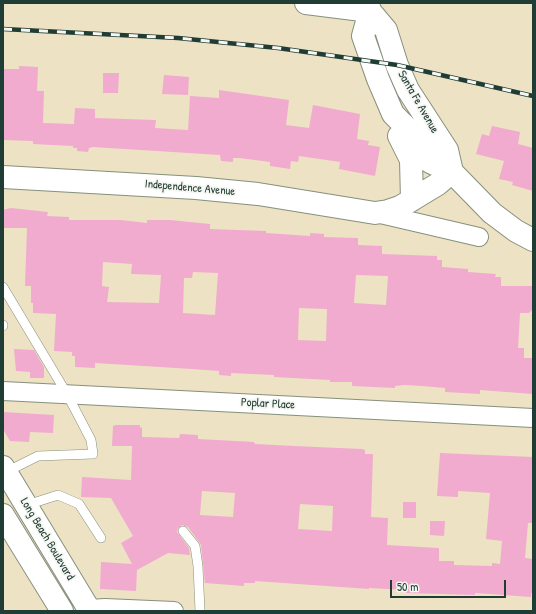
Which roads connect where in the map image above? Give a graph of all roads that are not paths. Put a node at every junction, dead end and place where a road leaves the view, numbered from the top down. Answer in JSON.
{"nodes":[{"id":1,"x":306,"y":3,"type":"edge"},
{"id":2,"x":369,"y":7,"type":"edge"},
{"id":3,"x":394,"y":114,"type":"junction"},
{"id":4,"x":452,"y":172,"type":"junction"},
{"id":5,"x":3,"y":176,"type":"edge"},
{"id":6,"x":412,"y":200,"type":"junction"},
{"id":7,"x":375,"y":213,"type":"junction"},
{"id":8,"x":479,"y":237,"type":"dead end"},
{"id":9,"x":533,"y":240,"type":"edge"},
{"id":10,"x":3,"y":287,"type":"edge"},
{"id":11,"x":3,"y":391,"type":"edge"},
{"id":12,"x":67,"y":394,"type":"junction"},
{"id":13,"x":533,"y":418,"type":"edge"},
{"id":14,"x":4,"y":469,"type":"edge"},
{"id":15,"x":27,"y":505,"type":"junction"},
{"id":16,"x":3,"y":515,"type":"edge"},
{"id":17,"x":183,"y":531,"type":"dead end"},
{"id":18,"x":101,"y":538,"type":"dead end"},
{"id":19,"x":89,"y":610,"type":"edge"},
{"id":20,"x":62,"y":611,"type":"edge"},
{"id":21,"x":174,"y":611,"type":"edge"},
{"id":22,"x":200,"y":611,"type":"edge"}],
"edges":[{"from":1,"to":2,"type":"main road"},
{"from":2,"to":3,"type":"main road","name":"Santa Fe Avenue"},
{"from":2,"to":4,"type":"main road","name":"Santa Fe Avenue"},
{"from":3,"to":4,"type":"main road","name":"Santa Fe Avenue"},
{"from":3,"to":6,"type":"main road"},
{"from":4,"to":6,"type":"main road","name":"Independence Avenue"},
{"from":4,"to":9,"type":"main road","name":"Santa Fe Avenue"},
{"from":5,"to":7,"type":"main road","name":"Independence Avenue"},
{"from":6,"to":7,"type":"main road","name":"Independence Avenue"},
{"from":7,"to":8,"type":"street","name":"Independence Avenue"},
{"from":10,"to":12,"type":"lane"},
{"from":11,"to":12,"type":"street","name":"Poplar Place"},
{"from":12,"to":13,"type":"street","name":"Poplar Place"},
{"from":12,"to":14,"type":"lane"},
{"from":14,"to":15,"type":"main road","name":"Long Beach Boulevard"},
{"from":15,"to":18,"type":"lane"},
{"from":15,"to":19,"type":"main road","name":"Long Beach Boulevard"},
{"from":16,"to":20,"type":"main road","name":"Long Beach Boulevard"},
{"from":17,"to":22,"type":"lane"},
{"from":19,"to":21,"type":"street"}]}
